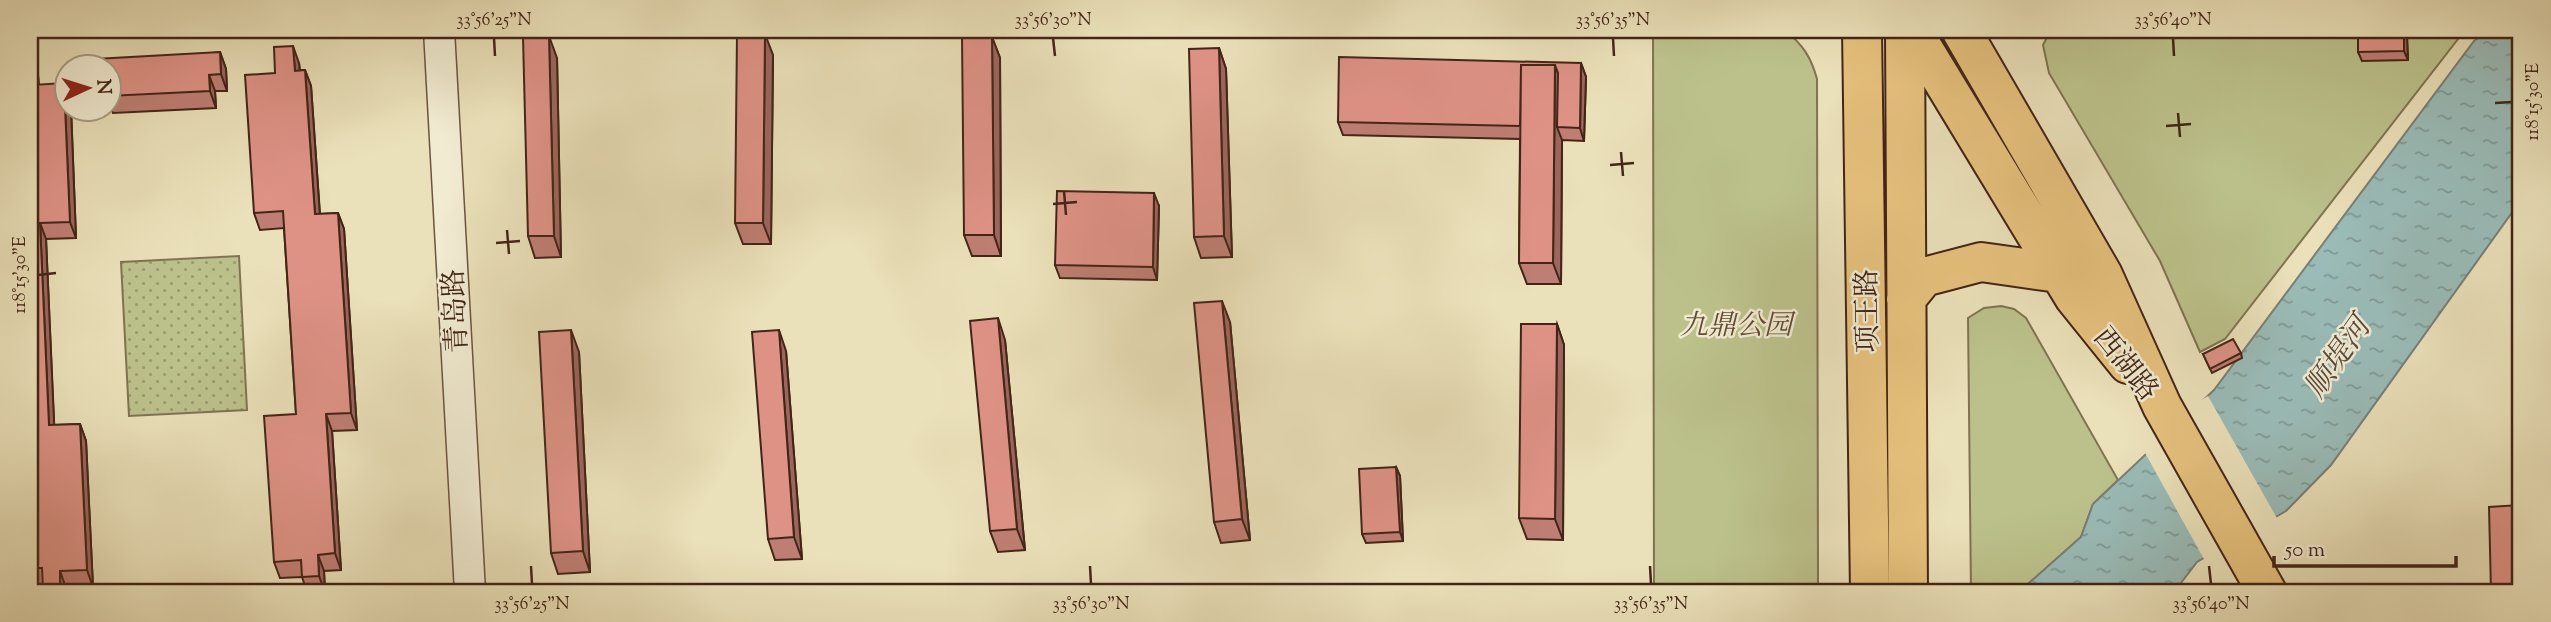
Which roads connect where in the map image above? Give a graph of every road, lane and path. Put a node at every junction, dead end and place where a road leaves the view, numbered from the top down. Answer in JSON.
{"nodes":[{"id":1,"x":439,"y":30,"type":"edge"},
{"id":2,"x":1905,"y":30,"type":"edge"},
{"id":3,"x":1912,"y":30,"type":"edge"},
{"id":4,"x":1965,"y":33,"type":"edge"},
{"id":5,"x":1857,"y":36,"type":"edge"},
{"id":6,"x":2059,"y":272,"type":"junction"},
{"id":7,"x":1906,"y":299,"type":"junction"},
{"id":8,"x":2162,"y":406,"type":"junction"},
{"id":9,"x":2262,"y":583,"type":"edge"},
{"id":10,"x":470,"y":592,"type":"edge"},
{"id":11,"x":1870,"y":592,"type":"edge"},
{"id":12,"x":1908,"y":592,"type":"edge"}],
"edges":[{"from":1,"to":10,"type":"street","name":"青岛路"},
{"from":2,"to":7,"type":"main road","name":"项王路"},
{"from":3,"to":6,"type":"main road","name":"西湖路"},
{"from":4,"to":8,"type":"main road","name":"西湖路"},
{"from":5,"to":11,"type":"main road","name":"项王路"},
{"from":6,"to":7,"type":"main road"},
{"from":6,"to":8,"type":"main road","name":"西湖路"},
{"from":7,"to":12,"type":"main road","name":"项王路"},
{"from":8,"to":9,"type":"main road"}]}
